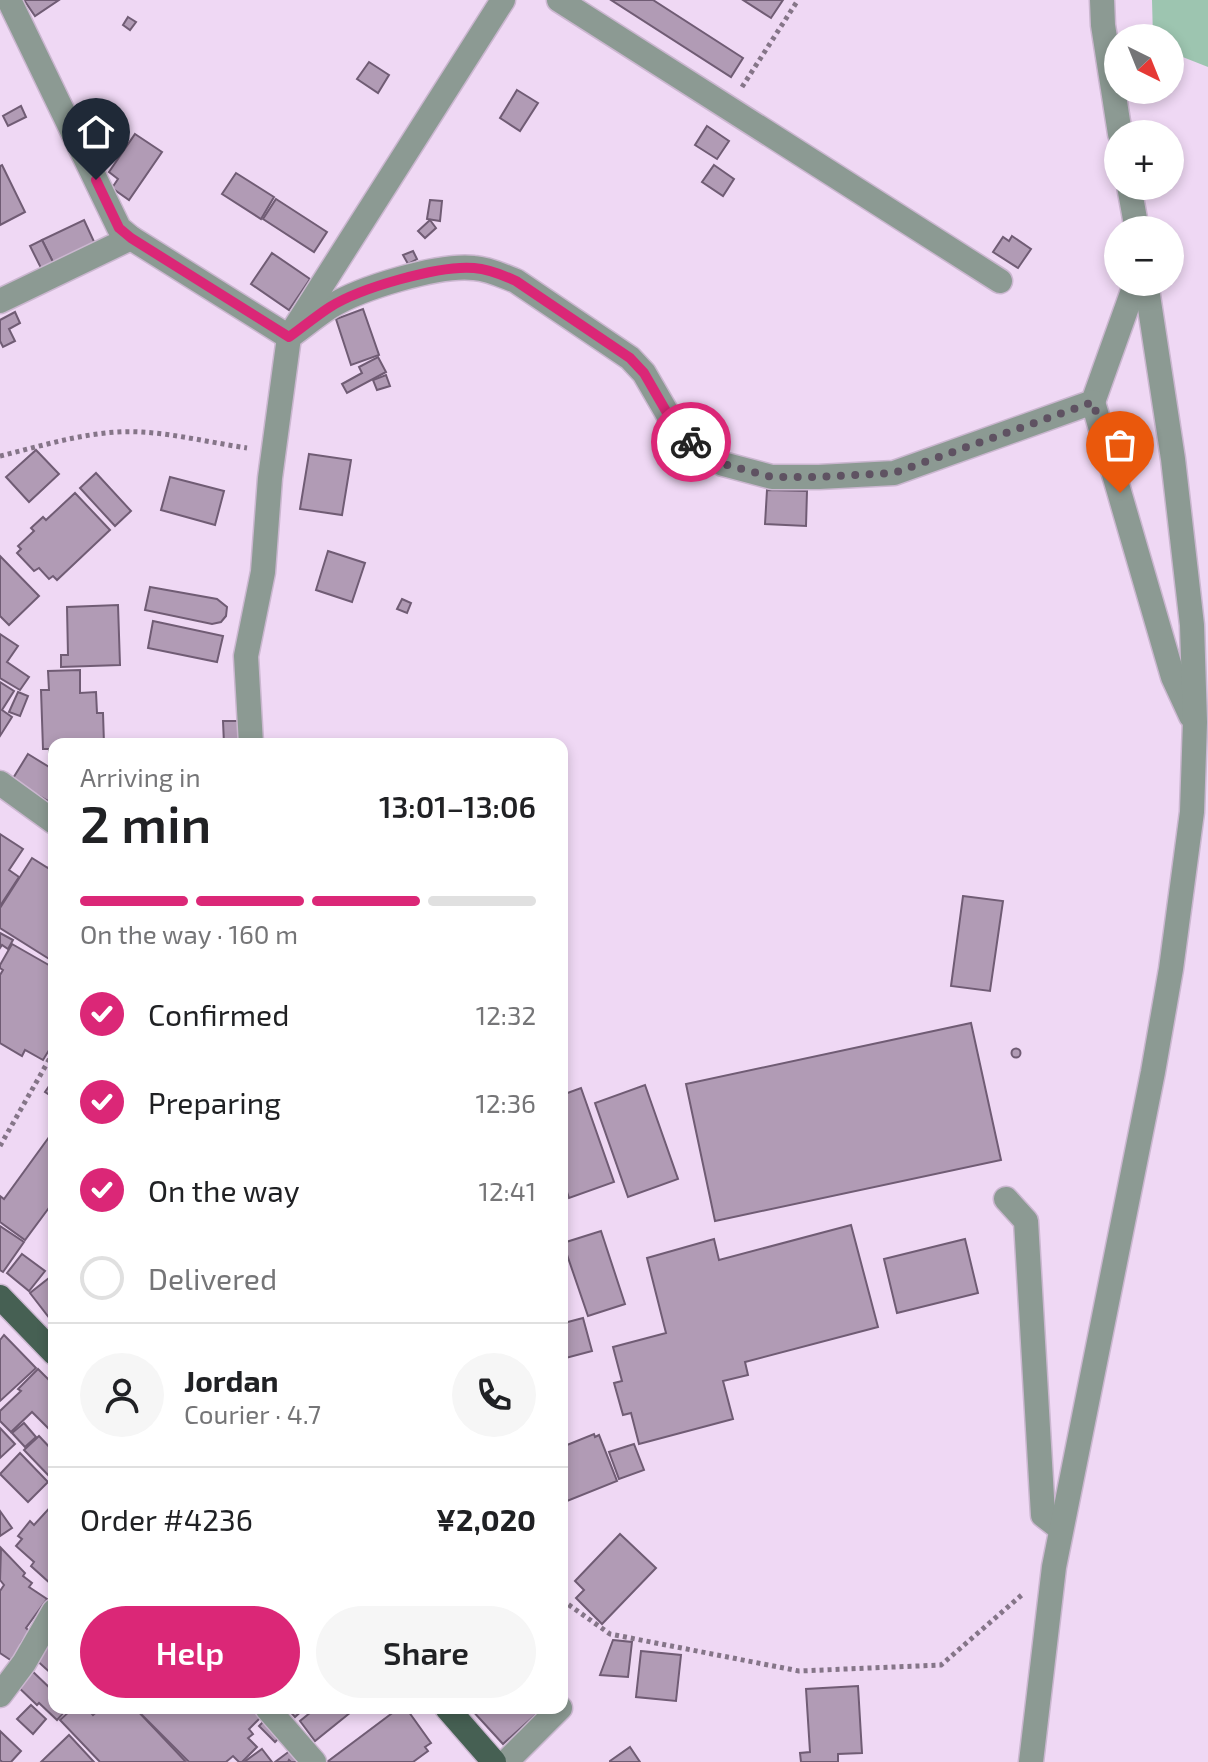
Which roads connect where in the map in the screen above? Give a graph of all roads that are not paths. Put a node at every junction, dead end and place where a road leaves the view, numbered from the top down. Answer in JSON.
{"nodes":[{"id":1,"x":9,"y":0,"type":"edge"},
{"id":2,"x":503,"y":0,"type":"edge"},
{"id":3,"x":559,"y":0,"type":"edge"},
{"id":4,"x":1102,"y":0,"type":"edge"},
{"id":5,"x":1118,"y":120,"type":"edge"},
{"id":6,"x":131,"y":238,"type":"junction"},
{"id":7,"x":1000,"y":281,"type":"dead end"},
{"id":8,"x":1131,"y":296,"type":"edge"},
{"id":9,"x":1148,"y":296,"type":"edge"},
{"id":10,"x":0,"y":301,"type":"edge"},
{"id":11,"x":289,"y":337,"type":"junction"},
{"id":12,"x":1093,"y":402,"type":"junction"},
{"id":13,"x":1195,"y":722,"type":"junction"},
{"id":14,"x":251,"y":738,"type":"edge"},
{"id":15,"x":0,"y":783,"type":"edge"},
{"id":16,"x":48,"y":818,"type":"edge"},
{"id":17,"x":1006,"y":1199,"type":"dead end"},
{"id":18,"x":0,"y":1297,"type":"edge"},
{"id":19,"x":48,"y":1347,"type":"edge"},
{"id":20,"x":1061,"y":1529,"type":"junction"},
{"id":21,"x":48,"y":1621,"type":"edge"},
{"id":22,"x":0,"y":1695,"type":"edge"},
{"id":23,"x":272,"y":1714,"type":"edge"},
{"id":24,"x":452,"y":1714,"type":"edge"},
{"id":25,"x":554,"y":1714,"type":"edge"},
{"id":26,"x":314,"y":1762,"type":"edge"},
{"id":27,"x":494,"y":1762,"type":"edge"},
{"id":28,"x":506,"y":1762,"type":"edge"},
{"id":29,"x":1031,"y":1762,"type":"edge"}],
"edges":[{"from":1,"to":6,"type":"street"},
{"from":2,"to":11,"type":"street"},
{"from":3,"to":7,"type":"street"},
{"from":4,"to":5,"type":"street"},
{"from":6,"to":10,"type":"street"},
{"from":6,"to":11,"type":"street"},
{"from":8,"to":12,"type":"street"},
{"from":9,"to":13,"type":"street"},
{"from":11,"to":12,"type":"street"},
{"from":11,"to":14,"type":"street"},
{"from":12,"to":13,"type":"street"},
{"from":13,"to":20,"type":"street"},
{"from":15,"to":16,"type":"street"},
{"from":17,"to":20,"type":"street"},
{"from":18,"to":19,"type":"main road"},
{"from":20,"to":29,"type":"street"},
{"from":21,"to":22,"type":"street"},
{"from":23,"to":26,"type":"street"},
{"from":24,"to":27,"type":"main road"},
{"from":25,"to":28,"type":"street"}]}
